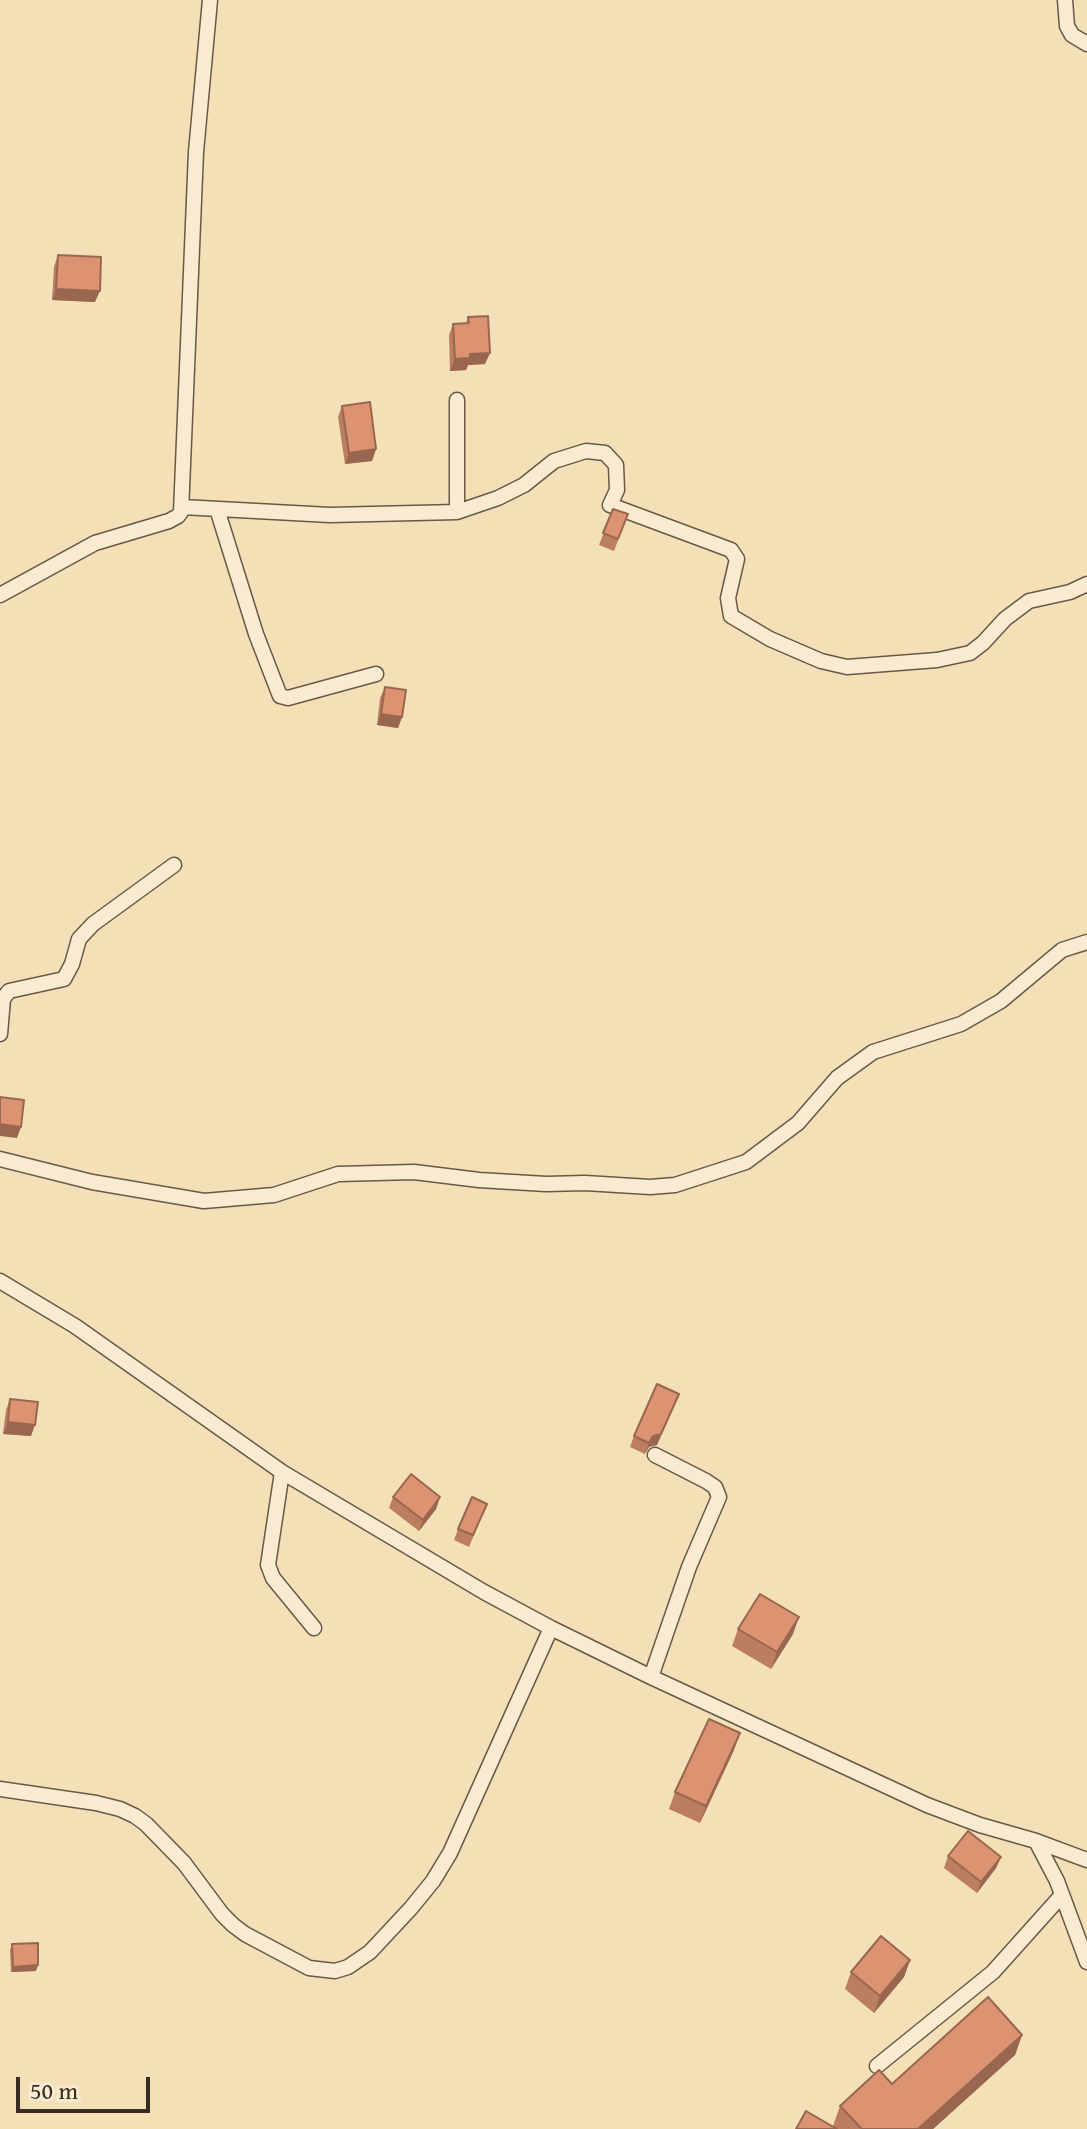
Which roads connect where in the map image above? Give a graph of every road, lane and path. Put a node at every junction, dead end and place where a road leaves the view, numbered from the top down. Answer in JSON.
{"nodes":[{"id":1,"x":210,"y":0,"type":"edge"},
{"id":2,"x":1065,"y":0,"type":"edge"},
{"id":3,"x":1087,"y":44,"type":"edge"},
{"id":4,"x":457,"y":400,"type":"dead end"},
{"id":5,"x":182,"y":507,"type":"junction"},
{"id":6,"x":217,"y":509,"type":"junction"},
{"id":7,"x":457,"y":512,"type":"junction"},
{"id":8,"x":1087,"y":584,"type":"edge"},
{"id":9,"x":0,"y":595,"type":"edge"},
{"id":10,"x":376,"y":674,"type":"dead end"},
{"id":11,"x":174,"y":865,"type":"dead end"},
{"id":12,"x":1087,"y":942,"type":"edge"},
{"id":13,"x":0,"y":1034,"type":"edge"},
{"id":14,"x":0,"y":1159,"type":"edge"},
{"id":15,"x":0,"y":1281,"type":"edge"},
{"id":16,"x":655,"y":1455,"type":"dead end"},
{"id":17,"x":282,"y":1472,"type":"junction"},
{"id":18,"x":314,"y":1628,"type":"dead end"},
{"id":19,"x":551,"y":1628,"type":"junction"},
{"id":20,"x":651,"y":1677,"type":"junction"},
{"id":21,"x":0,"y":1789,"type":"edge"},
{"id":22,"x":1036,"y":1841,"type":"junction"},
{"id":23,"x":1087,"y":1860,"type":"edge"},
{"id":24,"x":1062,"y":1895,"type":"junction"},
{"id":25,"x":1087,"y":1962,"type":"edge"},
{"id":26,"x":877,"y":2066,"type":"dead end"}],
"edges":[{"from":1,"to":5,"type":"street"},
{"from":2,"to":3,"type":"street"},
{"from":4,"to":7,"type":"street"},
{"from":5,"to":6,"type":"street"},
{"from":5,"to":9,"type":"street"},
{"from":6,"to":7,"type":"street"},
{"from":6,"to":10,"type":"street"},
{"from":7,"to":8,"type":"street"},
{"from":11,"to":13,"type":"street"},
{"from":12,"to":14,"type":"street"},
{"from":15,"to":17,"type":"street"},
{"from":16,"to":20,"type":"street"},
{"from":17,"to":18,"type":"street"},
{"from":17,"to":19,"type":"street"},
{"from":19,"to":20,"type":"street"},
{"from":19,"to":21,"type":"street"},
{"from":20,"to":22,"type":"street"},
{"from":22,"to":23,"type":"street"},
{"from":22,"to":24,"type":"street"},
{"from":24,"to":25,"type":"street"},
{"from":24,"to":26,"type":"street"}]}
